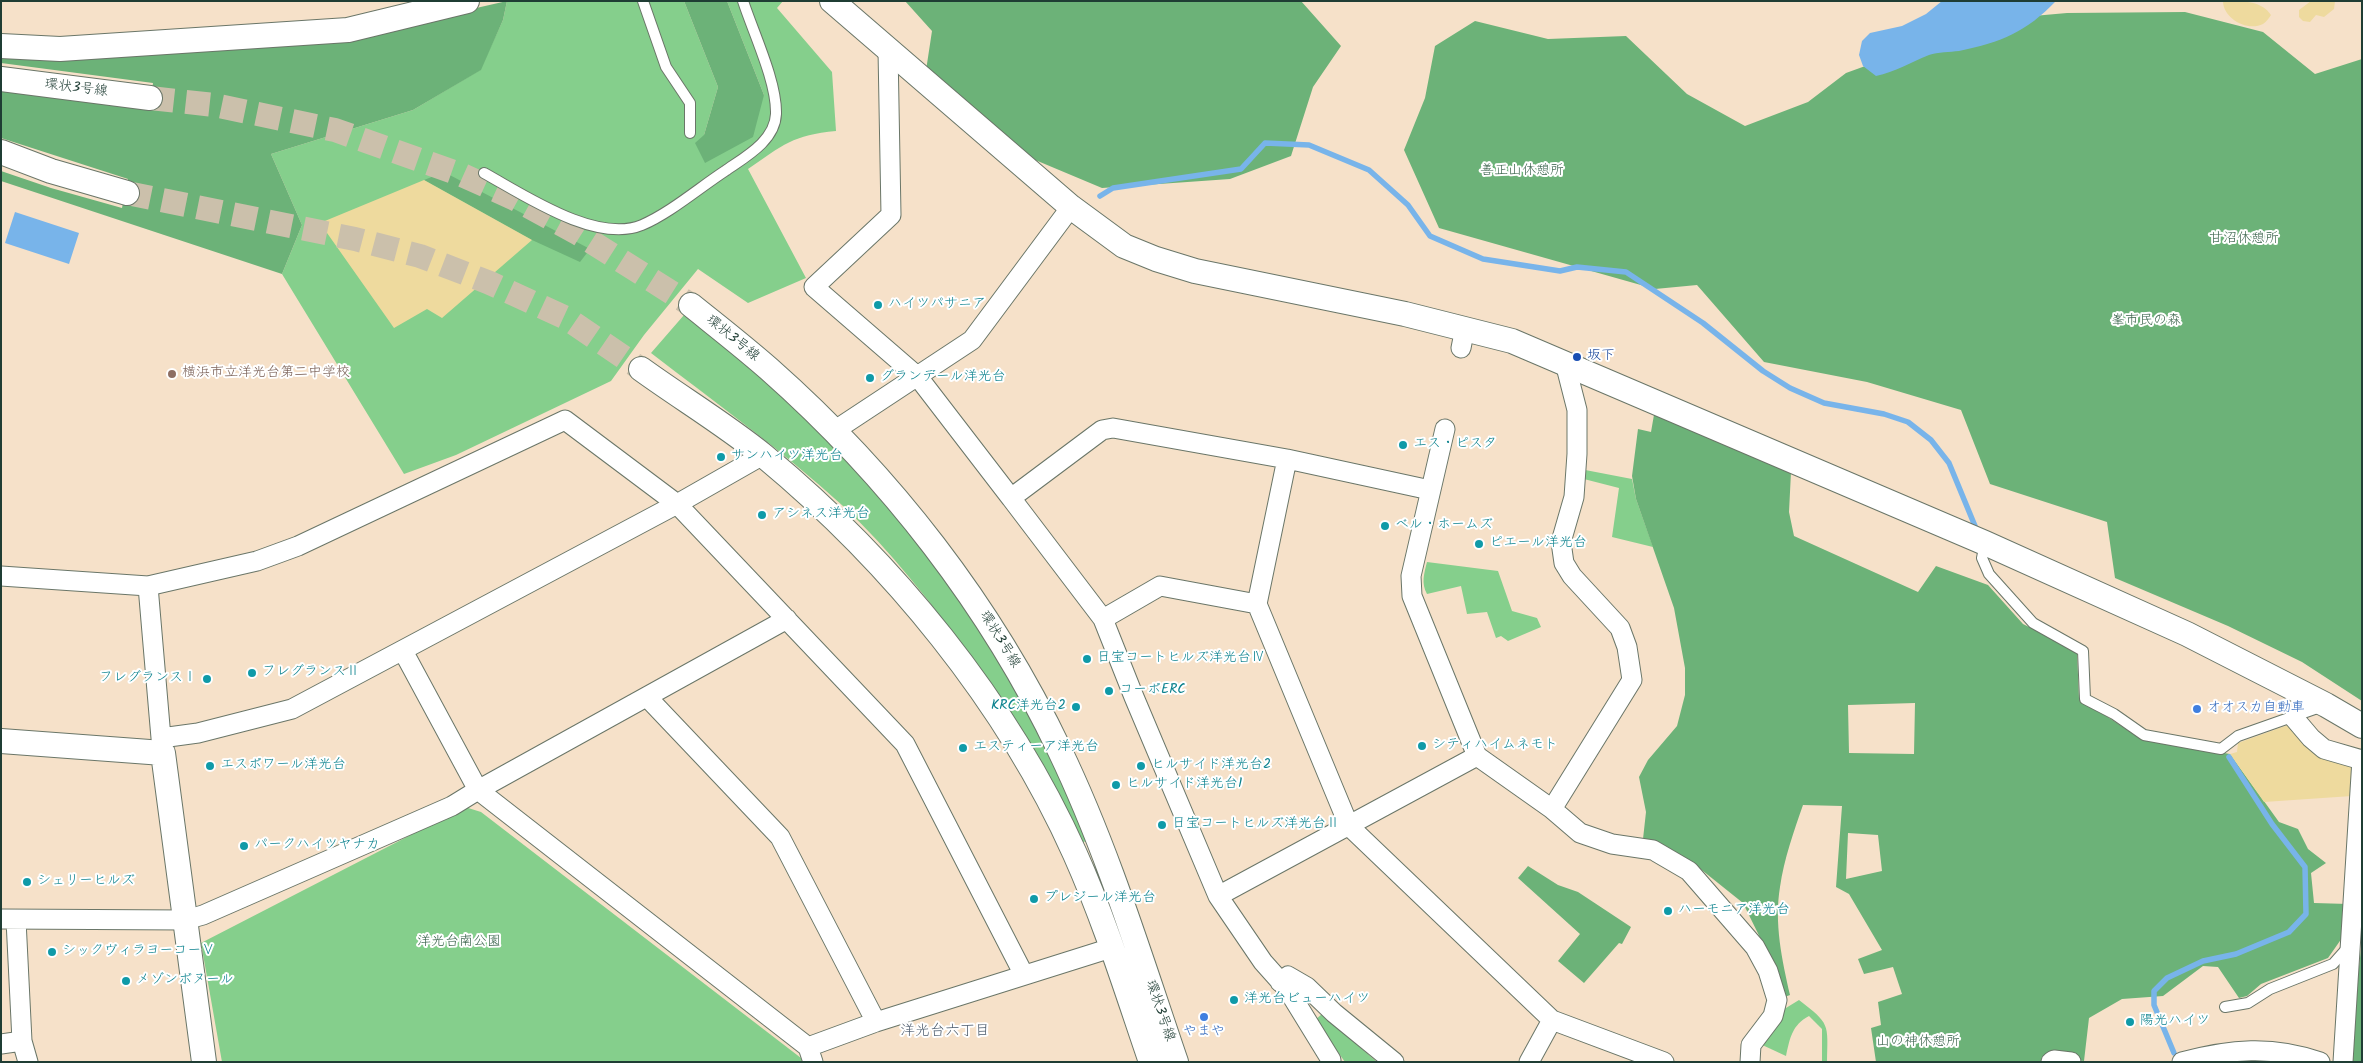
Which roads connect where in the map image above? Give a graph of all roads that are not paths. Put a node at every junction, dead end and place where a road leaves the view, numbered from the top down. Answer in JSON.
{"nodes":[{"id":1,"x":467,"y":1,"type":"edge"},
{"id":2,"x":643,"y":1,"type":"edge"},
{"id":3,"x":742,"y":1,"type":"edge"},
{"id":4,"x":832,"y":1,"type":"edge"},
{"id":5,"x":1,"y":46,"type":"edge"},
{"id":6,"x":888,"y":50,"type":"junction"},
{"id":7,"x":1,"y":79,"type":"edge"},
{"id":8,"x":150,"y":98,"type":"tunnel mouth"},
{"id":9,"x":690,"y":133,"type":"dead end"},
{"id":10,"x":1,"y":152,"type":"edge"},
{"id":11,"x":484,"y":173,"type":"dead end"},
{"id":12,"x":127,"y":193,"type":"tunnel mouth"},
{"id":13,"x":1071,"y":207,"type":"junction"},
{"id":14,"x":691,"y":305,"type":"tunnel mouth"},
{"id":15,"x":1565,"y":364,"type":"junction"},
{"id":16,"x":641,"y":369,"type":"tunnel mouth"},
{"id":17,"x":918,"y":377,"type":"junction"},
{"id":18,"x":1445,"y":429,"type":"dead end"},
{"id":19,"x":834,"y":431,"type":"junction"},
{"id":20,"x":763,"y":455,"type":"junction"},
{"id":21,"x":1286,"y":460,"type":"junction"},
{"id":22,"x":1430,"y":490,"type":"junction"},
{"id":23,"x":1011,"y":498,"type":"junction"},
{"id":24,"x":677,"y":504,"type":"junction"},
{"id":25,"x":1985,"y":543,"type":"junction"},
{"id":26,"x":1,"y":576,"type":"edge"},
{"id":27,"x":148,"y":586,"type":"junction"},
{"id":28,"x":1257,"y":604,"type":"junction"},
{"id":29,"x":787,"y":619,"type":"junction"},
{"id":30,"x":1103,"y":619,"type":"junction"},
{"id":31,"x":403,"y":651,"type":"junction"},
{"id":32,"x":647,"y":697,"type":"junction"},
{"id":33,"x":2326,"y":705,"type":"junction"},
{"id":34,"x":2294,"y":718,"type":"junction"},
{"id":35,"x":2362,"y":726,"type":"edge"},
{"id":36,"x":1,"y":741,"type":"edge"},
{"id":37,"x":162,"y":746,"type":"junction"},
{"id":38,"x":1477,"y":756,"type":"junction"},
{"id":39,"x":2362,"y":760,"type":"edge"},
{"id":40,"x":478,"y":790,"type":"junction"},
{"id":41,"x":1552,"y":809,"type":"junction"},
{"id":42,"x":1348,"y":826,"type":"junction"},
{"id":43,"x":2358,"y":895,"type":"edge"},
{"id":44,"x":1218,"y":896,"type":"junction"},
{"id":45,"x":9,"y":919,"type":"edge"},
{"id":46,"x":185,"y":920,"type":"junction"},
{"id":47,"x":2351,"y":944,"type":"junction"},
{"id":48,"x":1111,"y":948,"type":"junction"},
{"id":49,"x":1024,"y":975,"type":"junction"},
{"id":50,"x":1280,"y":982,"type":"junction"},
{"id":51,"x":2225,"y":1007,"type":"dead end"},
{"id":52,"x":1552,"y":1020,"type":"junction"},
{"id":53,"x":876,"y":1022,"type":"junction"},
{"id":54,"x":22,"y":1041,"type":"junction"},
{"id":55,"x":1,"y":1044,"type":"edge"},
{"id":56,"x":810,"y":1054,"type":"edge"},
{"id":57,"x":1329,"y":1061,"type":"edge"},
{"id":58,"x":28,"y":1062,"type":"edge"},
{"id":59,"x":204,"y":1062,"type":"edge"},
{"id":60,"x":1151,"y":1062,"type":"edge"},
{"id":61,"x":1176,"y":1062,"type":"edge"},
{"id":62,"x":1394,"y":1062,"type":"edge"},
{"id":63,"x":1529,"y":1062,"type":"edge"},
{"id":64,"x":1664,"y":1062,"type":"edge"},
{"id":65,"x":1750,"y":1062,"type":"edge"},
{"id":66,"x":2051,"y":1062,"type":"edge"},
{"id":67,"x":2071,"y":1062,"type":"edge"},
{"id":68,"x":2182,"y":1062,"type":"edge"},
{"id":69,"x":2320,"y":1062,"type":"edge"},
{"id":70,"x":2344,"y":1062,"type":"edge"}],
"edges":[{"from":1,"to":5,"type":"street"},
{"from":2,"to":9,"type":"lane"},
{"from":3,"to":11,"type":"lane"},
{"from":4,"to":6,"type":"street"},
{"from":6,"to":13,"type":"street"},
{"from":6,"to":17,"type":"street"},
{"from":7,"to":8,"type":"street","name":"環状3号線"},
{"from":10,"to":12,"type":"street"},
{"from":13,"to":15,"type":"street"},
{"from":13,"to":17,"type":"street"},
{"from":14,"to":19,"type":"street","name":"環状3号線"},
{"from":15,"to":25,"type":"street"},
{"from":15,"to":41,"type":"street"},
{"from":16,"to":20,"type":"street","name":"環状3号線"},
{"from":17,"to":19,"type":"street"},
{"from":17,"to":23,"type":"street"},
{"from":18,"to":22,"type":"street"},
{"from":19,"to":61,"type":"street","name":"環状3号線"},
{"from":20,"to":24,"type":"street"},
{"from":20,"to":48,"type":"street","name":"環状3号線"},
{"from":21,"to":22,"type":"street"},
{"from":21,"to":23,"type":"street"},
{"from":21,"to":28,"type":"street"},
{"from":22,"to":38,"type":"street"},
{"from":23,"to":30,"type":"street"},
{"from":24,"to":27,"type":"street"},
{"from":24,"to":29,"type":"street"},
{"from":24,"to":31,"type":"street"},
{"from":25,"to":33,"type":"street"},
{"from":25,"to":34,"type":"lane"},
{"from":26,"to":27,"type":"street"},
{"from":27,"to":37,"type":"street"},
{"from":28,"to":30,"type":"street"},
{"from":28,"to":42,"type":"street"},
{"from":29,"to":32,"type":"street"},
{"from":29,"to":49,"type":"street"},
{"from":30,"to":44,"type":"street"},
{"from":31,"to":37,"type":"street"},
{"from":31,"to":40,"type":"street"},
{"from":32,"to":40,"type":"street"},
{"from":32,"to":53,"type":"street"},
{"from":33,"to":34,"type":"lane"},
{"from":33,"to":35,"type":"street"},
{"from":34,"to":39,"type":"street"},
{"from":36,"to":37,"type":"street"},
{"from":37,"to":46,"type":"street"},
{"from":38,"to":41,"type":"street"},
{"from":38,"to":42,"type":"street"},
{"from":39,"to":43,"type":"street"},
{"from":40,"to":46,"type":"street"},
{"from":40,"to":56,"type":"street"},
{"from":41,"to":65,"type":"street"},
{"from":42,"to":44,"type":"street"},
{"from":42,"to":52,"type":"street"},
{"from":43,"to":47,"type":"street"},
{"from":44,"to":50,"type":"street"},
{"from":45,"to":46,"type":"street"},
{"from":45,"to":54,"type":"street"},
{"from":46,"to":59,"type":"street"},
{"from":47,"to":51,"type":"lane"},
{"from":47,"to":70,"type":"street"},
{"from":48,"to":49,"type":"street"},
{"from":48,"to":60,"type":"street","name":"環状3号線"},
{"from":49,"to":53,"type":"street"},
{"from":50,"to":57,"type":"street"},
{"from":50,"to":62,"type":"street"},
{"from":52,"to":63,"type":"street"},
{"from":52,"to":64,"type":"street"},
{"from":53,"to":56,"type":"street"},
{"from":54,"to":55,"type":"street"},
{"from":54,"to":58,"type":"street"},
{"from":66,"to":67,"type":"street"},
{"from":68,"to":69,"type":"street"}]}
